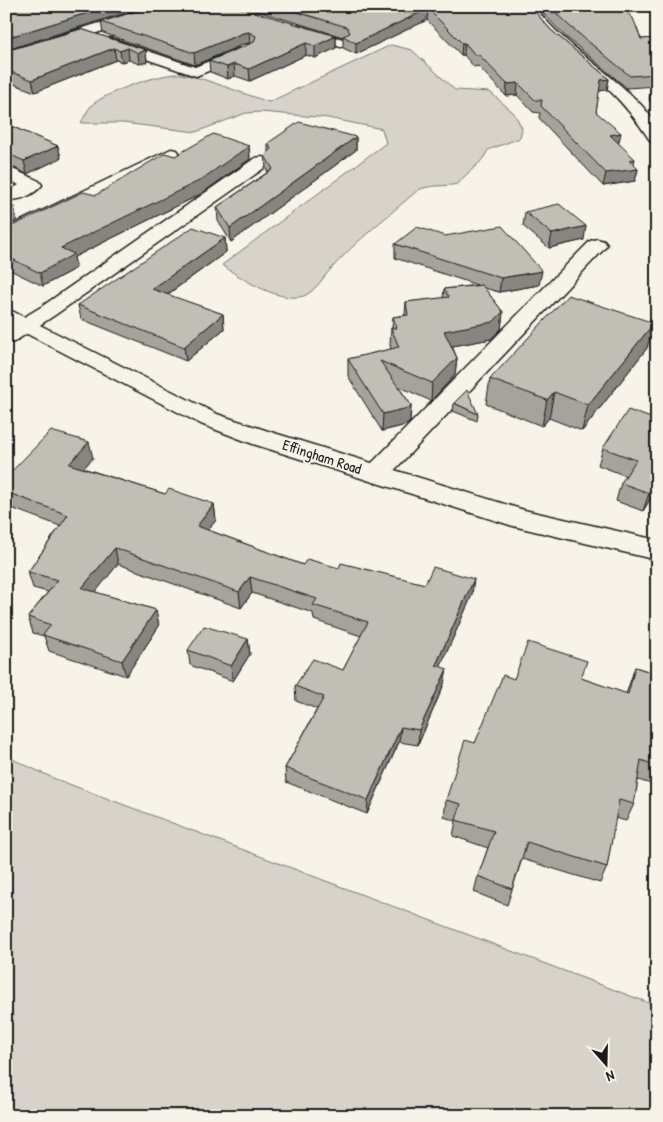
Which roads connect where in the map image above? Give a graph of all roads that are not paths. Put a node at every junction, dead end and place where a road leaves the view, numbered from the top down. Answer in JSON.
{"nodes":[{"id":1,"x":169,"y":6,"type":"edge"},
{"id":2,"x":527,"y":6,"type":"edge"},
{"id":3,"x":288,"y":26,"type":"edge"},
{"id":4,"x":80,"y":32,"type":"junction"},
{"id":5,"x":341,"y":43,"type":"edge"},
{"id":6,"x":249,"y":49,"type":"edge"},
{"id":7,"x":6,"y":57,"type":"edge"},
{"id":8,"x":644,"y":94,"type":"dead end"},
{"id":9,"x":624,"y":97,"type":"junction"},
{"id":10,"x":657,"y":138,"type":"edge"},
{"id":11,"x":171,"y":154,"type":"edge"},
{"id":12,"x":261,"y":162,"type":"dead end"},
{"id":13,"x":6,"y":171,"type":"edge"},
{"id":14,"x":14,"y":195,"type":"dead end"},
{"id":15,"x":6,"y":236,"type":"edge"},
{"id":16,"x":597,"y":245,"type":"dead end"},
{"id":17,"x":13,"y":325,"type":"edge"},
{"id":18,"x":376,"y":474,"type":"junction"},
{"id":19,"x":657,"y":550,"type":"edge"}],
"edges":[{"from":1,"to":4,"type":"street"},
{"from":2,"to":9,"type":"street"},
{"from":3,"to":5,"type":"street"},
{"from":4,"to":6,"type":"street"},
{"from":4,"to":7,"type":"street"},
{"from":8,"to":9,"type":"street"},
{"from":9,"to":10,"type":"street"},
{"from":11,"to":15,"type":"street"},
{"from":12,"to":17,"type":"street"},
{"from":13,"to":14,"type":"street"},
{"from":16,"to":18,"type":"street"},
{"from":17,"to":18,"type":"street","name":"Effingham Road"},
{"from":18,"to":19,"type":"street","name":"Effingham Road"}]}
